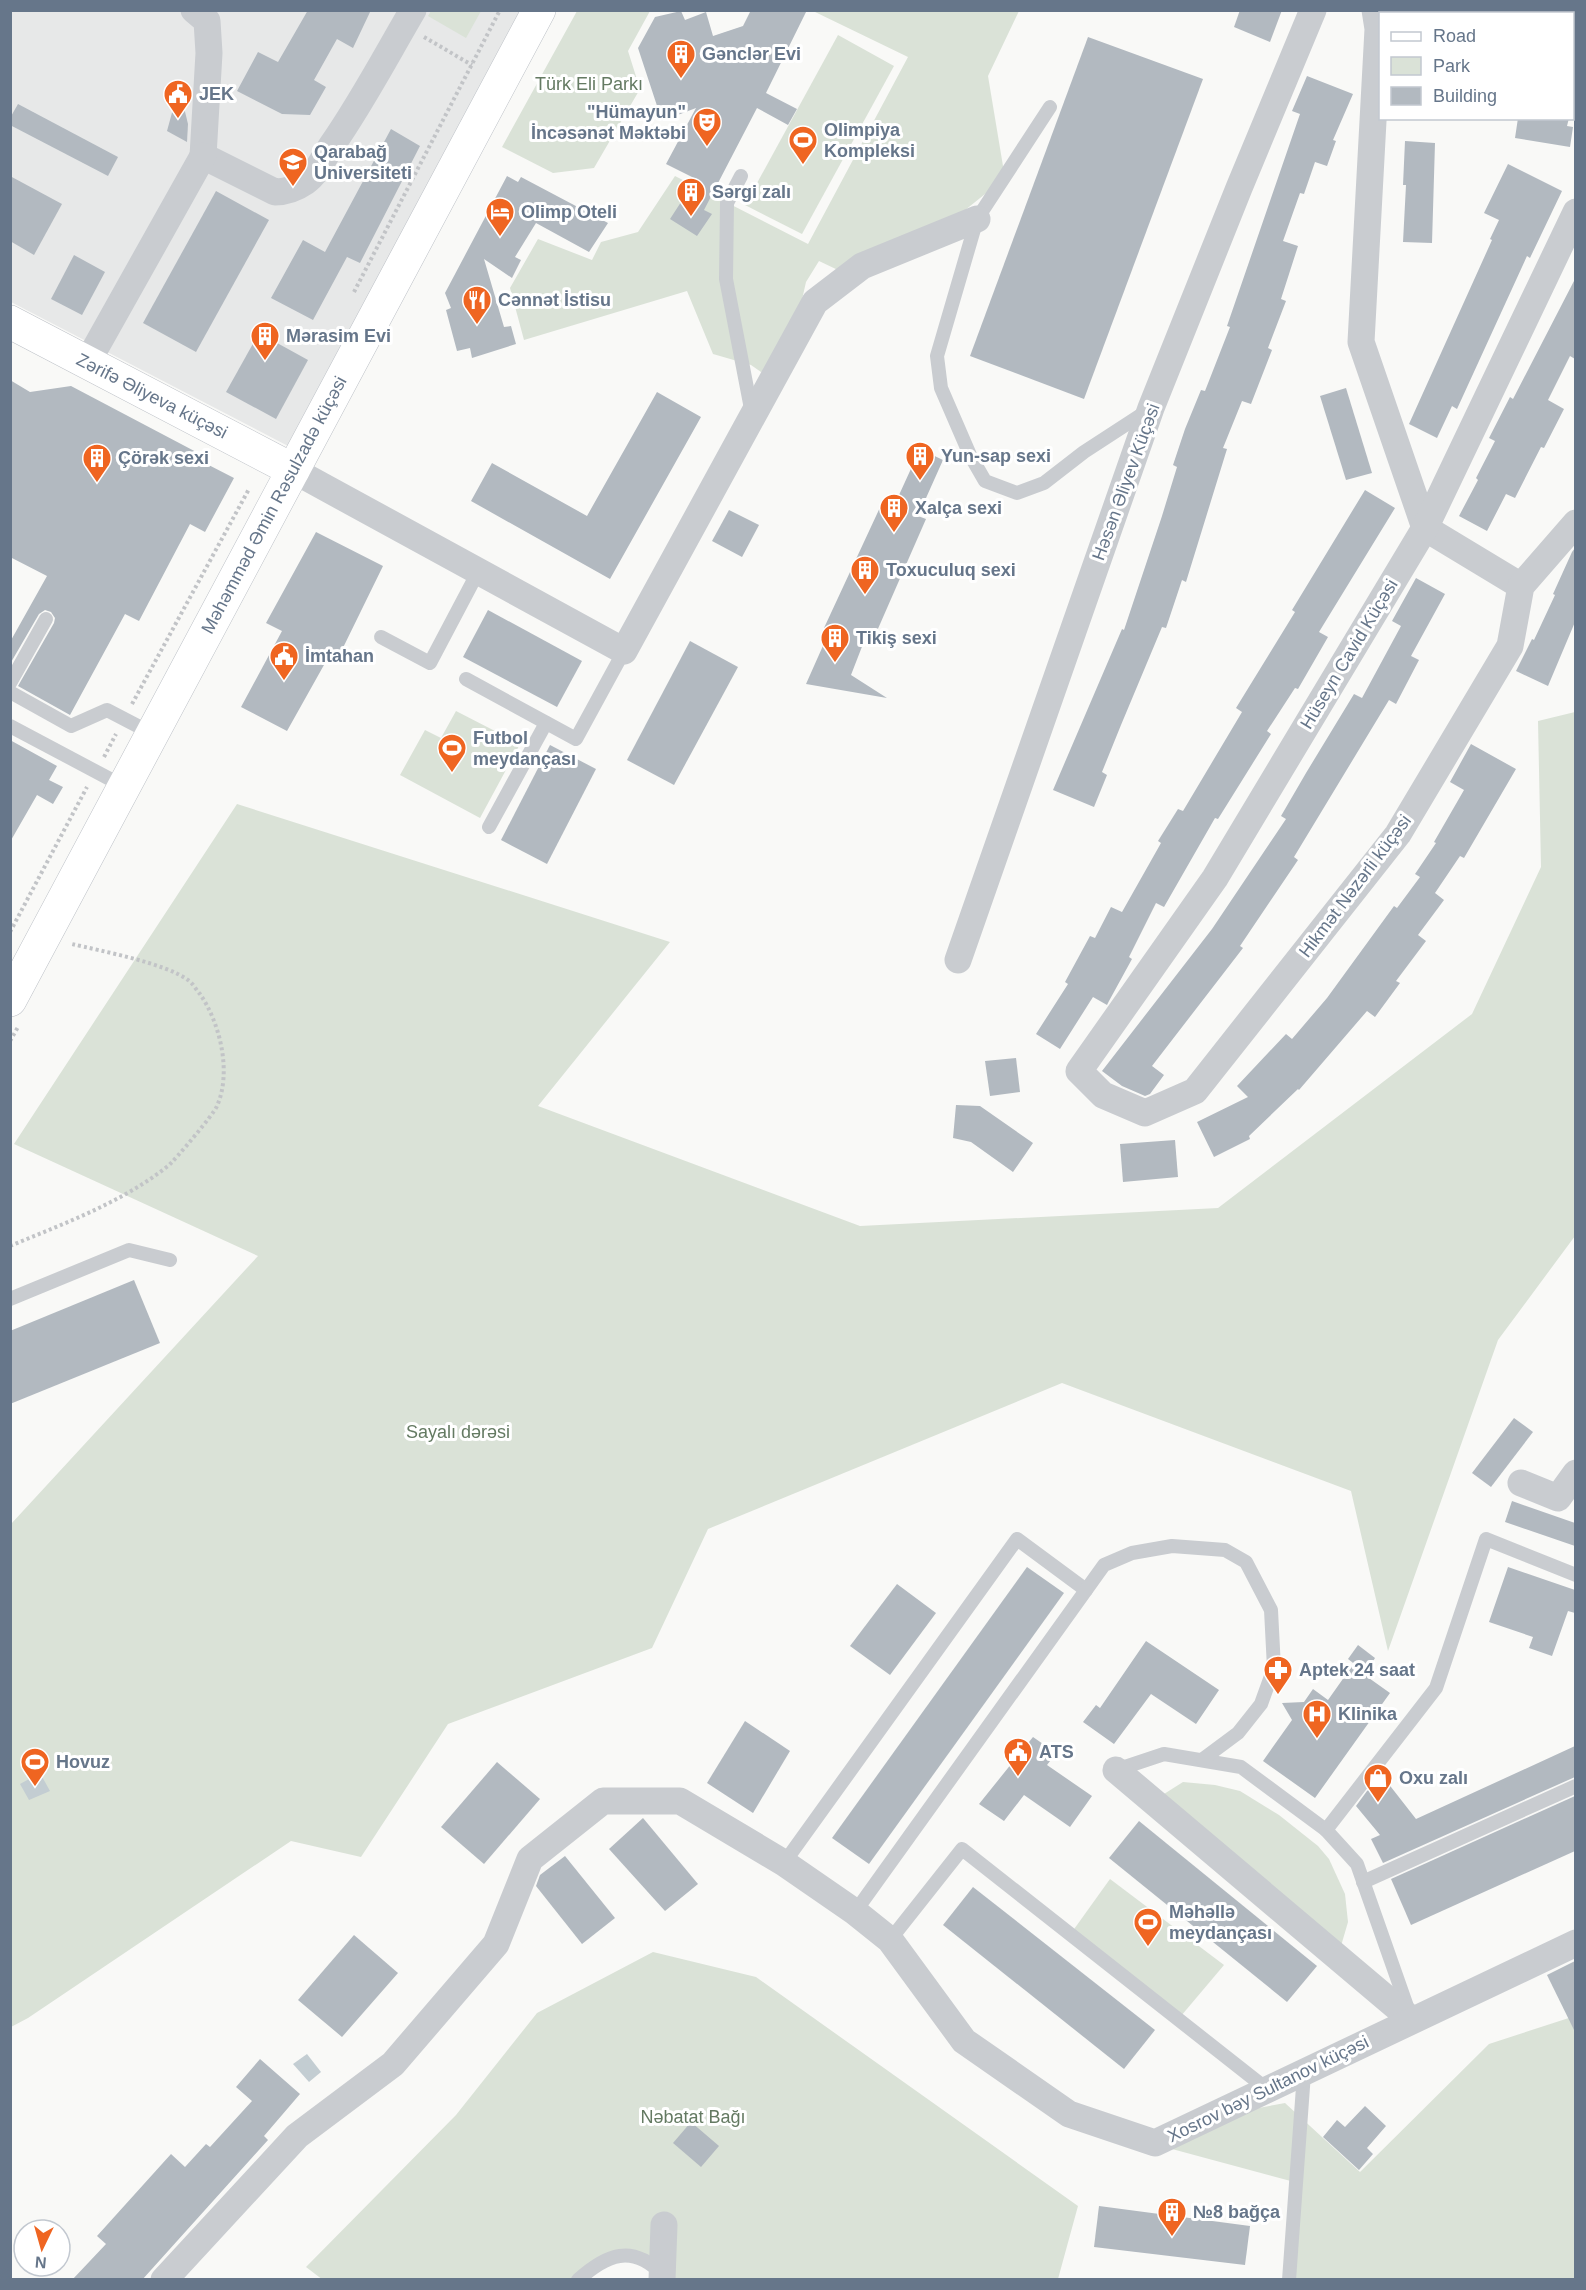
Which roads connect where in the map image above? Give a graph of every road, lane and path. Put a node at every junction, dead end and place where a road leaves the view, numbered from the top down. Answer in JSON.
{"nodes":[{"id":1,"x":194,"y":10,"type":"edge"},
{"id":2,"x":500,"y":10,"type":"edge"},
{"id":3,"x":538,"y":10,"type":"edge"},
{"id":4,"x":1313,"y":10,"type":"edge"},
{"id":5,"x":1375,"y":10,"type":"edge"},
{"id":6,"x":409,"y":18,"type":"edge"},
{"id":7,"x":472,"y":65,"type":"junction"},
{"id":8,"x":1050,"y":107,"type":"dead end"},
{"id":9,"x":203,"y":156,"type":"junction"},
{"id":10,"x":741,"y":176,"type":"dead end"},
{"id":11,"x":1575,"y":212,"type":"edge"},
{"id":12,"x":977,"y":219,"type":"junction"},
{"id":13,"x":349,"y":302,"type":"dead end"},
{"id":14,"x":10,"y":322,"type":"edge"},
{"id":15,"x":87,"y":363,"type":"junction"},
{"id":16,"x":1151,"y":408,"type":"junction"},
{"id":17,"x":753,"y":419,"type":"junction"},
{"id":18,"x":293,"y":470,"type":"junction"},
{"id":19,"x":1575,"y":523,"type":"edge"},
{"id":20,"x":1425,"y":528,"type":"junction"},
{"id":21,"x":478,"y":572,"type":"junction"},
{"id":22,"x":1521,"y":586,"type":"junction"},
{"id":23,"x":46,"y":619,"type":"dead end"},
{"id":24,"x":381,"y":637,"type":"dead end"},
{"id":25,"x":624,"y":651,"type":"junction"},
{"id":26,"x":466,"y":679,"type":"dead end"},
{"id":27,"x":10,"y":683,"type":"edge"},
{"id":28,"x":10,"y":692,"type":"edge"},
{"id":29,"x":546,"y":723,"type":"junction"},
{"id":30,"x":10,"y":726,"type":"edge"},
{"id":31,"x":153,"y":734,"type":"junction"},
{"id":32,"x":125,"y":787,"type":"junction"},
{"id":33,"x":489,"y":827,"type":"dead end"},
{"id":34,"x":45,"y":937,"type":"junction"},
{"id":35,"x":957,"y":960,"type":"dead end"},
{"id":36,"x":10,"y":1000,"type":"edge"},
{"id":37,"x":1079,"y":1071,"type":"joint"},
{"id":38,"x":10,"y":1246,"type":"edge"},
{"id":39,"x":170,"y":1260,"type":"dead end"},
{"id":40,"x":10,"y":1299,"type":"edge"},
{"id":41,"x":1575,"y":1473,"type":"edge"},
{"id":42,"x":1521,"y":1483,"type":"dead end"},
{"id":43,"x":1575,"y":1575,"type":"edge"},
{"id":44,"x":1086,"y":1590,"type":"junction"},
{"id":45,"x":1203,"y":1759,"type":"junction"},
{"id":46,"x":1116,"y":1770,"type":"joint"},
{"id":47,"x":1575,"y":1786,"type":"edge"},
{"id":48,"x":1326,"y":1830,"type":"junction"},
{"id":49,"x":784,"y":1863,"type":"junction"},
{"id":50,"x":1363,"y":1882,"type":"junction"},
{"id":51,"x":855,"y":1912,"type":"junction"},
{"id":52,"x":890,"y":1940,"type":"junction"},
{"id":53,"x":1575,"y":1943,"type":"edge"},
{"id":54,"x":1412,"y":2019,"type":"junction"},
{"id":55,"x":1304,"y":2073,"type":"junction"},
{"id":56,"x":1268,"y":2090,"type":"junction"},
{"id":57,"x":664,"y":2225,"type":"dead end"},
{"id":58,"x":662,"y":2277,"type":"edge"},
{"id":59,"x":164,"y":2280,"type":"edge"},
{"id":60,"x":578,"y":2280,"type":"edge"},
{"id":61,"x":1288,"y":2280,"type":"edge"}],
"edges":[{"from":1,"to":9,"type":"street"},
{"from":2,"to":7,"type":"path"},
{"from":3,"to":18,"type":"main road","name":"Məhəmməd Əmin Rəsulzadə küçəsi"},
{"from":4,"to":16,"type":"street","name":"Həsən Əliyev Küçəsi"},
{"from":5,"to":20,"type":"street"},
{"from":6,"to":7,"type":"path"},
{"from":6,"to":9,"type":"street"},
{"from":7,"to":13,"type":"path"},
{"from":8,"to":12,"type":"lane"},
{"from":9,"to":15,"type":"street"},
{"from":10,"to":17,"type":"lane"},
{"from":11,"to":20,"type":"street","name":"Hüseyn Cavid Küçəsi"},
{"from":12,"to":16,"type":"lane"},
{"from":12,"to":17,"type":"street"},
{"from":14,"to":15,"type":"main road","name":"Zərifə Əliyeva küçəsi"},
{"from":15,"to":18,"type":"main road","name":"Zərifə Əliyeva küçəsi"},
{"from":16,"to":35,"type":"street","name":"Həsən Əliyev Küçəsi"},
{"from":17,"to":25,"type":"street"},
{"from":18,"to":21,"type":"street"},
{"from":18,"to":31,"type":"main road","name":"Məhəmməd Əmin Rəsulzadə küçəsi"},
{"from":19,"to":22,"type":"street"},
{"from":20,"to":22,"type":"street"},
{"from":20,"to":37,"type":"street","name":"Hüseyn Cavid Küçəsi"},
{"from":21,"to":24,"type":"lane"},
{"from":21,"to":25,"type":"street"},
{"from":22,"to":37,"type":"street","name":"Hikmət Nəzərli küçəsi"},
{"from":23,"to":27,"type":"lane"},
{"from":25,"to":29,"type":"lane"},
{"from":26,"to":29,"type":"lane"},
{"from":28,"to":31,"type":"lane"},
{"from":29,"to":33,"type":"lane"},
{"from":30,"to":32,"type":"lane"},
{"from":31,"to":32,"type":"main road","name":"Məhəmməd Əmin Rəsulzadə küçəsi"},
{"from":32,"to":34,"type":"main road","name":"Məhəmməd Əmin Rəsulzadə küçəsi"},
{"from":34,"to":36,"type":"main road","name":"Məhəmməd Əmin Rəsulzadə küçəsi"},
{"from":34,"to":38,"type":"path"},
{"from":39,"to":40,"type":"lane"},
{"from":41,"to":42,"type":"street"},
{"from":43,"to":48,"type":"lane"},
{"from":44,"to":45,"type":"lane"},
{"from":44,"to":49,"type":"lane"},
{"from":44,"to":51,"type":"lane"},
{"from":45,"to":46,"type":"lane"},
{"from":45,"to":48,"type":"lane"},
{"from":46,"to":54,"type":"street"},
{"from":47,"to":50,"type":"lane"},
{"from":48,"to":50,"type":"lane"},
{"from":49,"to":51,"type":"street","name":"Xosrov bəy Sultanov küçəsi"},
{"from":49,"to":59,"type":"street","name":"Xosrov bəy Sultanov küçəsi"},
{"from":50,"to":54,"type":"lane"},
{"from":51,"to":52,"type":"street","name":"Xosrov bəy Sultanov küçəsi"},
{"from":52,"to":56,"type":"street","name":"Xosrov bəy Sultanov küçəsi"},
{"from":52,"to":56,"type":"lane"},
{"from":53,"to":54,"type":"street","name":"Xosrov bəy Sultanov küçəsi"},
{"from":54,"to":55,"type":"street","name":"Xosrov bəy Sultanov küçəsi"},
{"from":55,"to":56,"type":"street","name":"Xosrov bəy Sultanov küçəsi"},
{"from":55,"to":61,"type":"lane"},
{"from":57,"to":58,"type":"street"},
{"from":58,"to":60,"type":"lane"}]}
